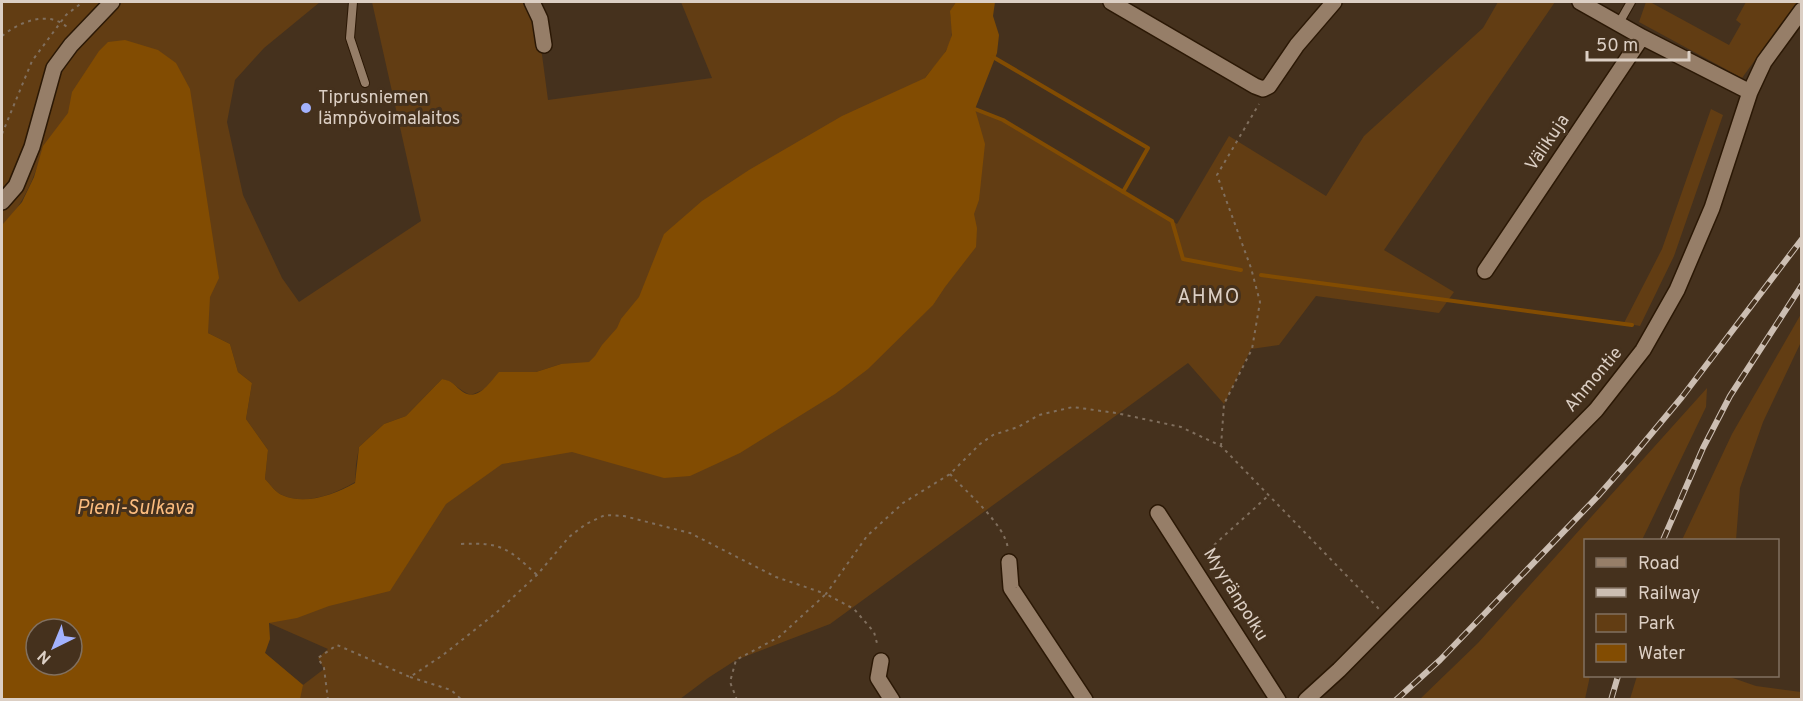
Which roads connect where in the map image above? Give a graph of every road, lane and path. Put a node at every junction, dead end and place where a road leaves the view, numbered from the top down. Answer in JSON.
{"nodes":[{"id":1,"x":83,"y":2,"type":"edge"},
{"id":2,"x":112,"y":2,"type":"edge"},
{"id":3,"x":352,"y":2,"type":"edge"},
{"id":4,"x":532,"y":2,"type":"edge"},
{"id":5,"x":1111,"y":2,"type":"edge"},
{"id":6,"x":1334,"y":2,"type":"edge"},
{"id":7,"x":1580,"y":2,"type":"edge"},
{"id":8,"x":1631,"y":2,"type":"edge"},
{"id":9,"x":1802,"y":10,"type":"edge"},
{"id":10,"x":61,"y":22,"type":"junction"},
{"id":11,"x":1619,"y":23,"type":"junction"},
{"id":12,"x":2,"y":36,"type":"edge"},
{"id":13,"x":1642,"y":37,"type":"junction"},
{"id":14,"x":544,"y":45,"type":"dead end"},
{"id":15,"x":364,"y":84,"type":"dead end"},
{"id":16,"x":1269,"y":86,"type":"junction"},
{"id":17,"x":1750,"y":92,"type":"junction"},
{"id":18,"x":2,"y":134,"type":"edge"},
{"id":19,"x":2,"y":202,"type":"edge"},
{"id":20,"x":1485,"y":271,"type":"dead end"},
{"id":21,"x":1221,"y":446,"type":"junction"},
{"id":22,"x":950,"y":474,"type":"junction"},
{"id":23,"x":1268,"y":495,"type":"junction"},
{"id":24,"x":1158,"y":513,"type":"dead end"},
{"id":25,"x":461,"y":544,"type":"dead end"},
{"id":26,"x":1009,"y":562,"type":"joint"},
{"id":27,"x":1192,"y":565,"type":"junction"},
{"id":28,"x":537,"y":575,"type":"junction"},
{"id":29,"x":826,"y":594,"type":"junction"},
{"id":30,"x":1389,"y":619,"type":"junction"},
{"id":31,"x":881,"y":661,"type":"joint"},
{"id":32,"x":410,"y":677,"type":"junction"},
{"id":33,"x":328,"y":699,"type":"edge"},
{"id":34,"x":462,"y":699,"type":"edge"},
{"id":35,"x":737,"y":699,"type":"edge"},
{"id":36,"x":892,"y":699,"type":"edge"},
{"id":37,"x":1085,"y":699,"type":"edge"},
{"id":38,"x":1278,"y":699,"type":"edge"},
{"id":39,"x":1306,"y":699,"type":"edge"}],
"edges":[{"from":1,"to":10,"type":"path"},
{"from":2,"to":19,"type":"street"},
{"from":3,"to":15,"type":"lane"},
{"from":4,"to":14,"type":"street"},
{"from":5,"to":16,"type":"street"},
{"from":6,"to":16,"type":"street"},
{"from":7,"to":11,"type":"street"},
{"from":8,"to":11,"type":"lane"},
{"from":9,"to":17,"type":"street","name":"Ahmontie"},
{"from":10,"to":12,"type":"path"},
{"from":10,"to":18,"type":"path"},
{"from":11,"to":13,"type":"street"},
{"from":13,"to":17,"type":"street"},
{"from":13,"to":20,"type":"street","name":"Välikuja"},
{"from":16,"to":21,"type":"path"},
{"from":17,"to":30,"type":"street","name":"Ahmontie"},
{"from":21,"to":22,"type":"path"},
{"from":21,"to":23,"type":"path"},
{"from":22,"to":26,"type":"path"},
{"from":22,"to":29,"type":"path"},
{"from":23,"to":27,"type":"path"},
{"from":23,"to":30,"type":"path"},
{"from":24,"to":27,"type":"street","name":"Myyränpolku"},
{"from":25,"to":28,"type":"path"},
{"from":26,"to":37,"type":"street"},
{"from":27,"to":38,"type":"street","name":"Myyränpolku"},
{"from":28,"to":29,"type":"path"},
{"from":28,"to":32,"type":"path"},
{"from":29,"to":31,"type":"path"},
{"from":29,"to":35,"type":"path"},
{"from":30,"to":39,"type":"street","name":"Ahmontie"},
{"from":31,"to":36,"type":"street"},
{"from":32,"to":33,"type":"path"},
{"from":32,"to":34,"type":"path"}]}
